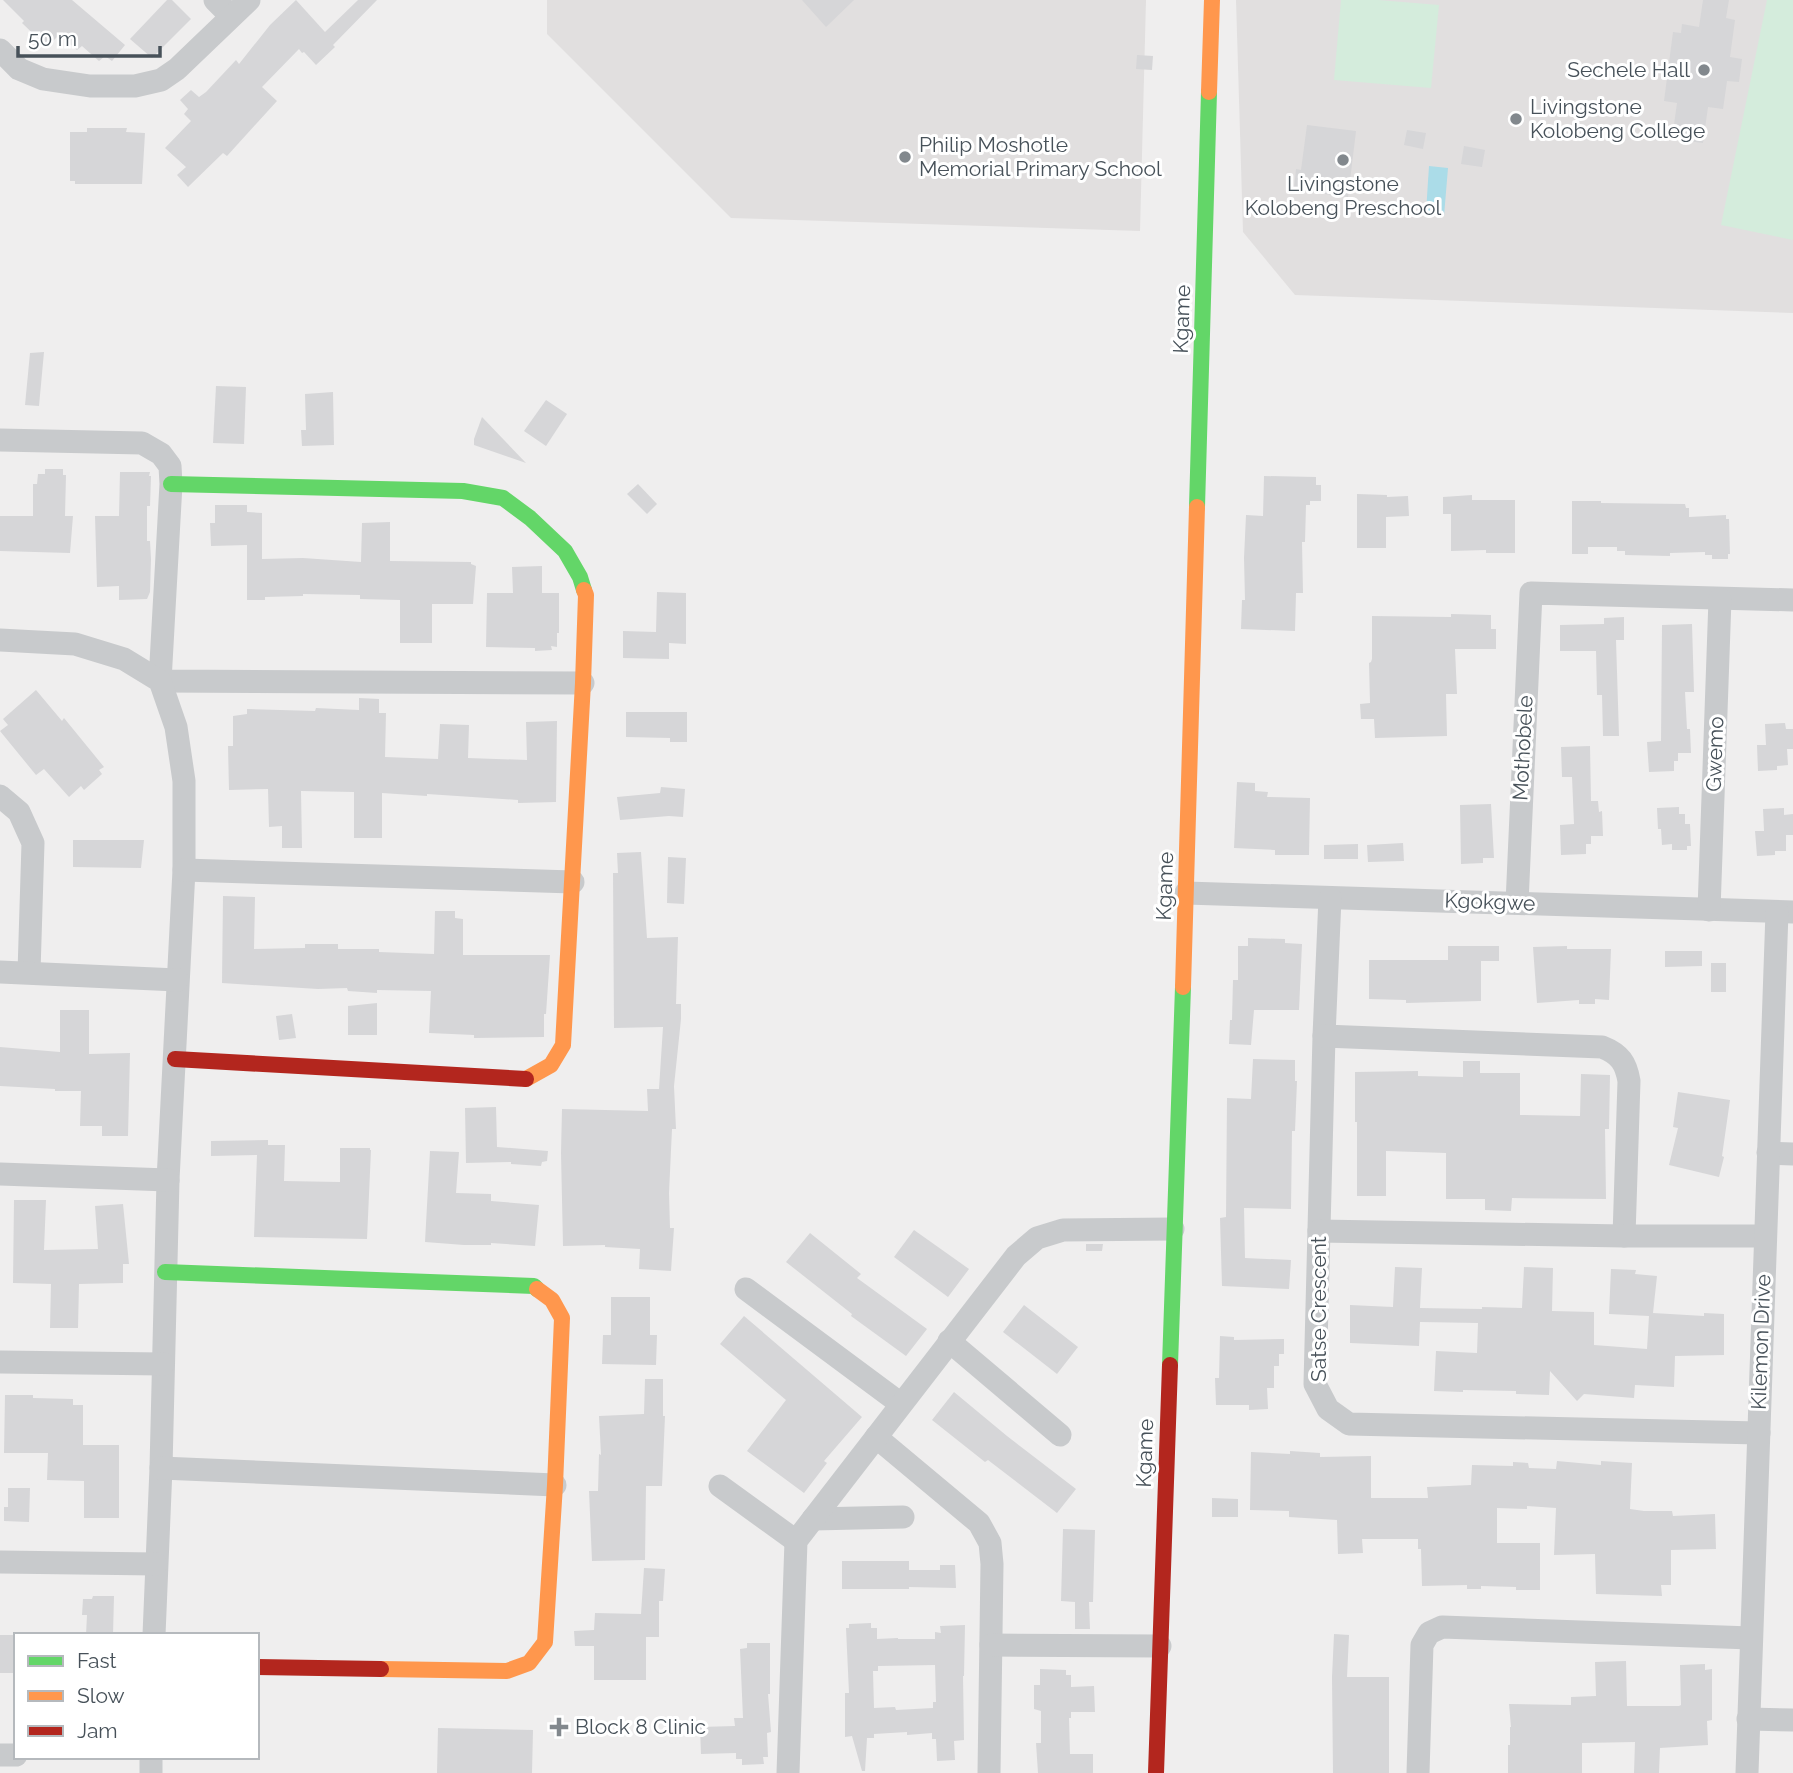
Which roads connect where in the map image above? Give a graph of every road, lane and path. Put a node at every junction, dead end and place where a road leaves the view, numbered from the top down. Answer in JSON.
{"nodes":[{"id":1,"x":248,"y":0,"type":"edge"},
{"id":2,"x":1212,"y":0,"type":"edge"},
{"id":3,"x":223,"y":8,"type":"edge"},
{"id":4,"x":0,"y":50,"type":"edge"},
{"id":5,"x":0,"y":440,"type":"edge"},
{"id":6,"x":171,"y":484,"type":"junction"},
{"id":7,"x":1720,"y":598,"type":"junction"},
{"id":8,"x":1793,"y":600,"type":"edge"},
{"id":9,"x":0,"y":640,"type":"edge"},
{"id":10,"x":160,"y":681,"type":"junction"},
{"id":11,"x":583,"y":683,"type":"junction"},
{"id":12,"x":0,"y":796,"type":"edge"},
{"id":13,"x":184,"y":870,"type":"junction"},
{"id":14,"x":573,"y":882,"type":"junction"},
{"id":15,"x":1186,"y":893,"type":"junction"},
{"id":16,"x":1330,"y":898,"type":"junction"},
{"id":17,"x":1517,"y":903,"type":"junction"},
{"id":18,"x":1709,"y":910,"type":"junction"},
{"id":19,"x":1785,"y":912,"type":"edge"},
{"id":20,"x":0,"y":972,"type":"edge"},
{"id":21,"x":29,"y":972,"type":"junction"},
{"id":22,"x":177,"y":980,"type":"junction"},
{"id":23,"x":1324,"y":1036,"type":"junction"},
{"id":24,"x":175,"y":1059,"type":"junction"},
{"id":25,"x":1768,"y":1153,"type":"junction"},
{"id":26,"x":1793,"y":1154,"type":"edge"},
{"id":27,"x":0,"y":1174,"type":"edge"},
{"id":28,"x":168,"y":1180,"type":"junction"},
{"id":29,"x":1173,"y":1229,"type":"junction"},
{"id":30,"x":1319,"y":1231,"type":"junction"},
{"id":31,"x":1624,"y":1236,"type":"junction"},
{"id":32,"x":1765,"y":1236,"type":"junction"},
{"id":33,"x":165,"y":1272,"type":"junction"},
{"id":34,"x":746,"y":1289,"type":"dead end"},
{"id":35,"x":949,"y":1341,"type":"junction"},
{"id":36,"x":0,"y":1363,"type":"edge"},
{"id":37,"x":163,"y":1364,"type":"junction"},
{"id":38,"x":901,"y":1404,"type":"junction"},
{"id":39,"x":1759,"y":1433,"type":"junction"},
{"id":40,"x":1060,"y":1435,"type":"dead end"},
{"id":41,"x":876,"y":1437,"type":"junction"},
{"id":42,"x":161,"y":1468,"type":"junction"},
{"id":43,"x":555,"y":1485,"type":"junction"},
{"id":44,"x":720,"y":1486,"type":"dead end"},
{"id":45,"x":903,"y":1517,"type":"dead end"},
{"id":46,"x":813,"y":1519,"type":"junction"},
{"id":47,"x":796,"y":1541,"type":"junction"},
{"id":48,"x":0,"y":1562,"type":"edge"},
{"id":49,"x":156,"y":1564,"type":"junction"},
{"id":50,"x":154,"y":1633,"type":"edge"},
{"id":51,"x":1751,"y":1638,"type":"junction"},
{"id":52,"x":991,"y":1646,"type":"junction"},
{"id":53,"x":1160,"y":1646,"type":"junction"},
{"id":54,"x":259,"y":1667,"type":"edge"},
{"id":55,"x":1748,"y":1718,"type":"junction"},
{"id":56,"x":1793,"y":1720,"type":"edge"},
{"id":57,"x":788,"y":1773,"type":"edge"},
{"id":58,"x":989,"y":1773,"type":"edge"},
{"id":59,"x":1156,"y":1773,"type":"edge"},
{"id":60,"x":1418,"y":1773,"type":"edge"},
{"id":61,"x":1747,"y":1773,"type":"edge"}],
"edges":[{"from":1,"to":3,"type":"street"},
{"from":2,"to":15,"type":"street","name":"Kgame"},
{"from":3,"to":4,"type":"street"},
{"from":5,"to":6,"type":"street"},
{"from":6,"to":10,"type":"street"},
{"from":6,"to":11,"type":"street"},
{"from":7,"to":8,"type":"street"},
{"from":7,"to":17,"type":"street","name":"Mothobele"},
{"from":7,"to":18,"type":"street","name":"Gwemo"},
{"from":9,"to":10,"type":"street"},
{"from":10,"to":11,"type":"street"},
{"from":10,"to":13,"type":"street"},
{"from":11,"to":14,"type":"street"},
{"from":12,"to":21,"type":"street"},
{"from":13,"to":14,"type":"street"},
{"from":13,"to":22,"type":"street"},
{"from":14,"to":24,"type":"street"},
{"from":15,"to":16,"type":"street","name":"Kgokgwe"},
{"from":15,"to":29,"type":"street","name":"Kgame"},
{"from":16,"to":17,"type":"street","name":"Kgokgwe"},
{"from":16,"to":23,"type":"street","name":"Satse Crescent"},
{"from":17,"to":18,"type":"street","name":"Kgokgwe"},
{"from":18,"to":19,"type":"street","name":"Kgokgwe"},
{"from":19,"to":25,"type":"street","name":"Kilemon Drive"},
{"from":20,"to":21,"type":"street"},
{"from":21,"to":22,"type":"street"},
{"from":22,"to":24,"type":"street"},
{"from":23,"to":30,"type":"street","name":"Satse Crescent"},
{"from":23,"to":31,"type":"street"},
{"from":24,"to":28,"type":"street"},
{"from":25,"to":26,"type":"street"},
{"from":25,"to":32,"type":"street","name":"Kilemon Drive"},
{"from":27,"to":28,"type":"street"},
{"from":28,"to":33,"type":"street"},
{"from":29,"to":35,"type":"street"},
{"from":29,"to":53,"type":"street","name":"Kgame"},
{"from":30,"to":31,"type":"street"},
{"from":30,"to":39,"type":"street","name":"Satse Crescent"},
{"from":31,"to":32,"type":"street"},
{"from":32,"to":39,"type":"street","name":"Kilemon Drive"},
{"from":33,"to":37,"type":"street"},
{"from":33,"to":43,"type":"street"},
{"from":34,"to":38,"type":"street"},
{"from":35,"to":38,"type":"street"},
{"from":35,"to":40,"type":"street"},
{"from":36,"to":37,"type":"street"},
{"from":37,"to":42,"type":"street"},
{"from":38,"to":41,"type":"street"},
{"from":39,"to":51,"type":"street","name":"Kilemon Drive"},
{"from":41,"to":46,"type":"street"},
{"from":41,"to":52,"type":"street"},
{"from":42,"to":43,"type":"street"},
{"from":42,"to":49,"type":"street"},
{"from":43,"to":54,"type":"street"},
{"from":44,"to":47,"type":"street"},
{"from":45,"to":46,"type":"street"},
{"from":46,"to":47,"type":"street"},
{"from":47,"to":57,"type":"street"},
{"from":48,"to":49,"type":"street"},
{"from":49,"to":50,"type":"street"},
{"from":51,"to":55,"type":"street","name":"Kilemon Drive"},
{"from":51,"to":60,"type":"street"},
{"from":52,"to":53,"type":"street"},
{"from":52,"to":58,"type":"street"},
{"from":53,"to":59,"type":"street","name":"Kgame"},
{"from":55,"to":56,"type":"street"},
{"from":55,"to":61,"type":"street","name":"Kilemon Drive"}]}
